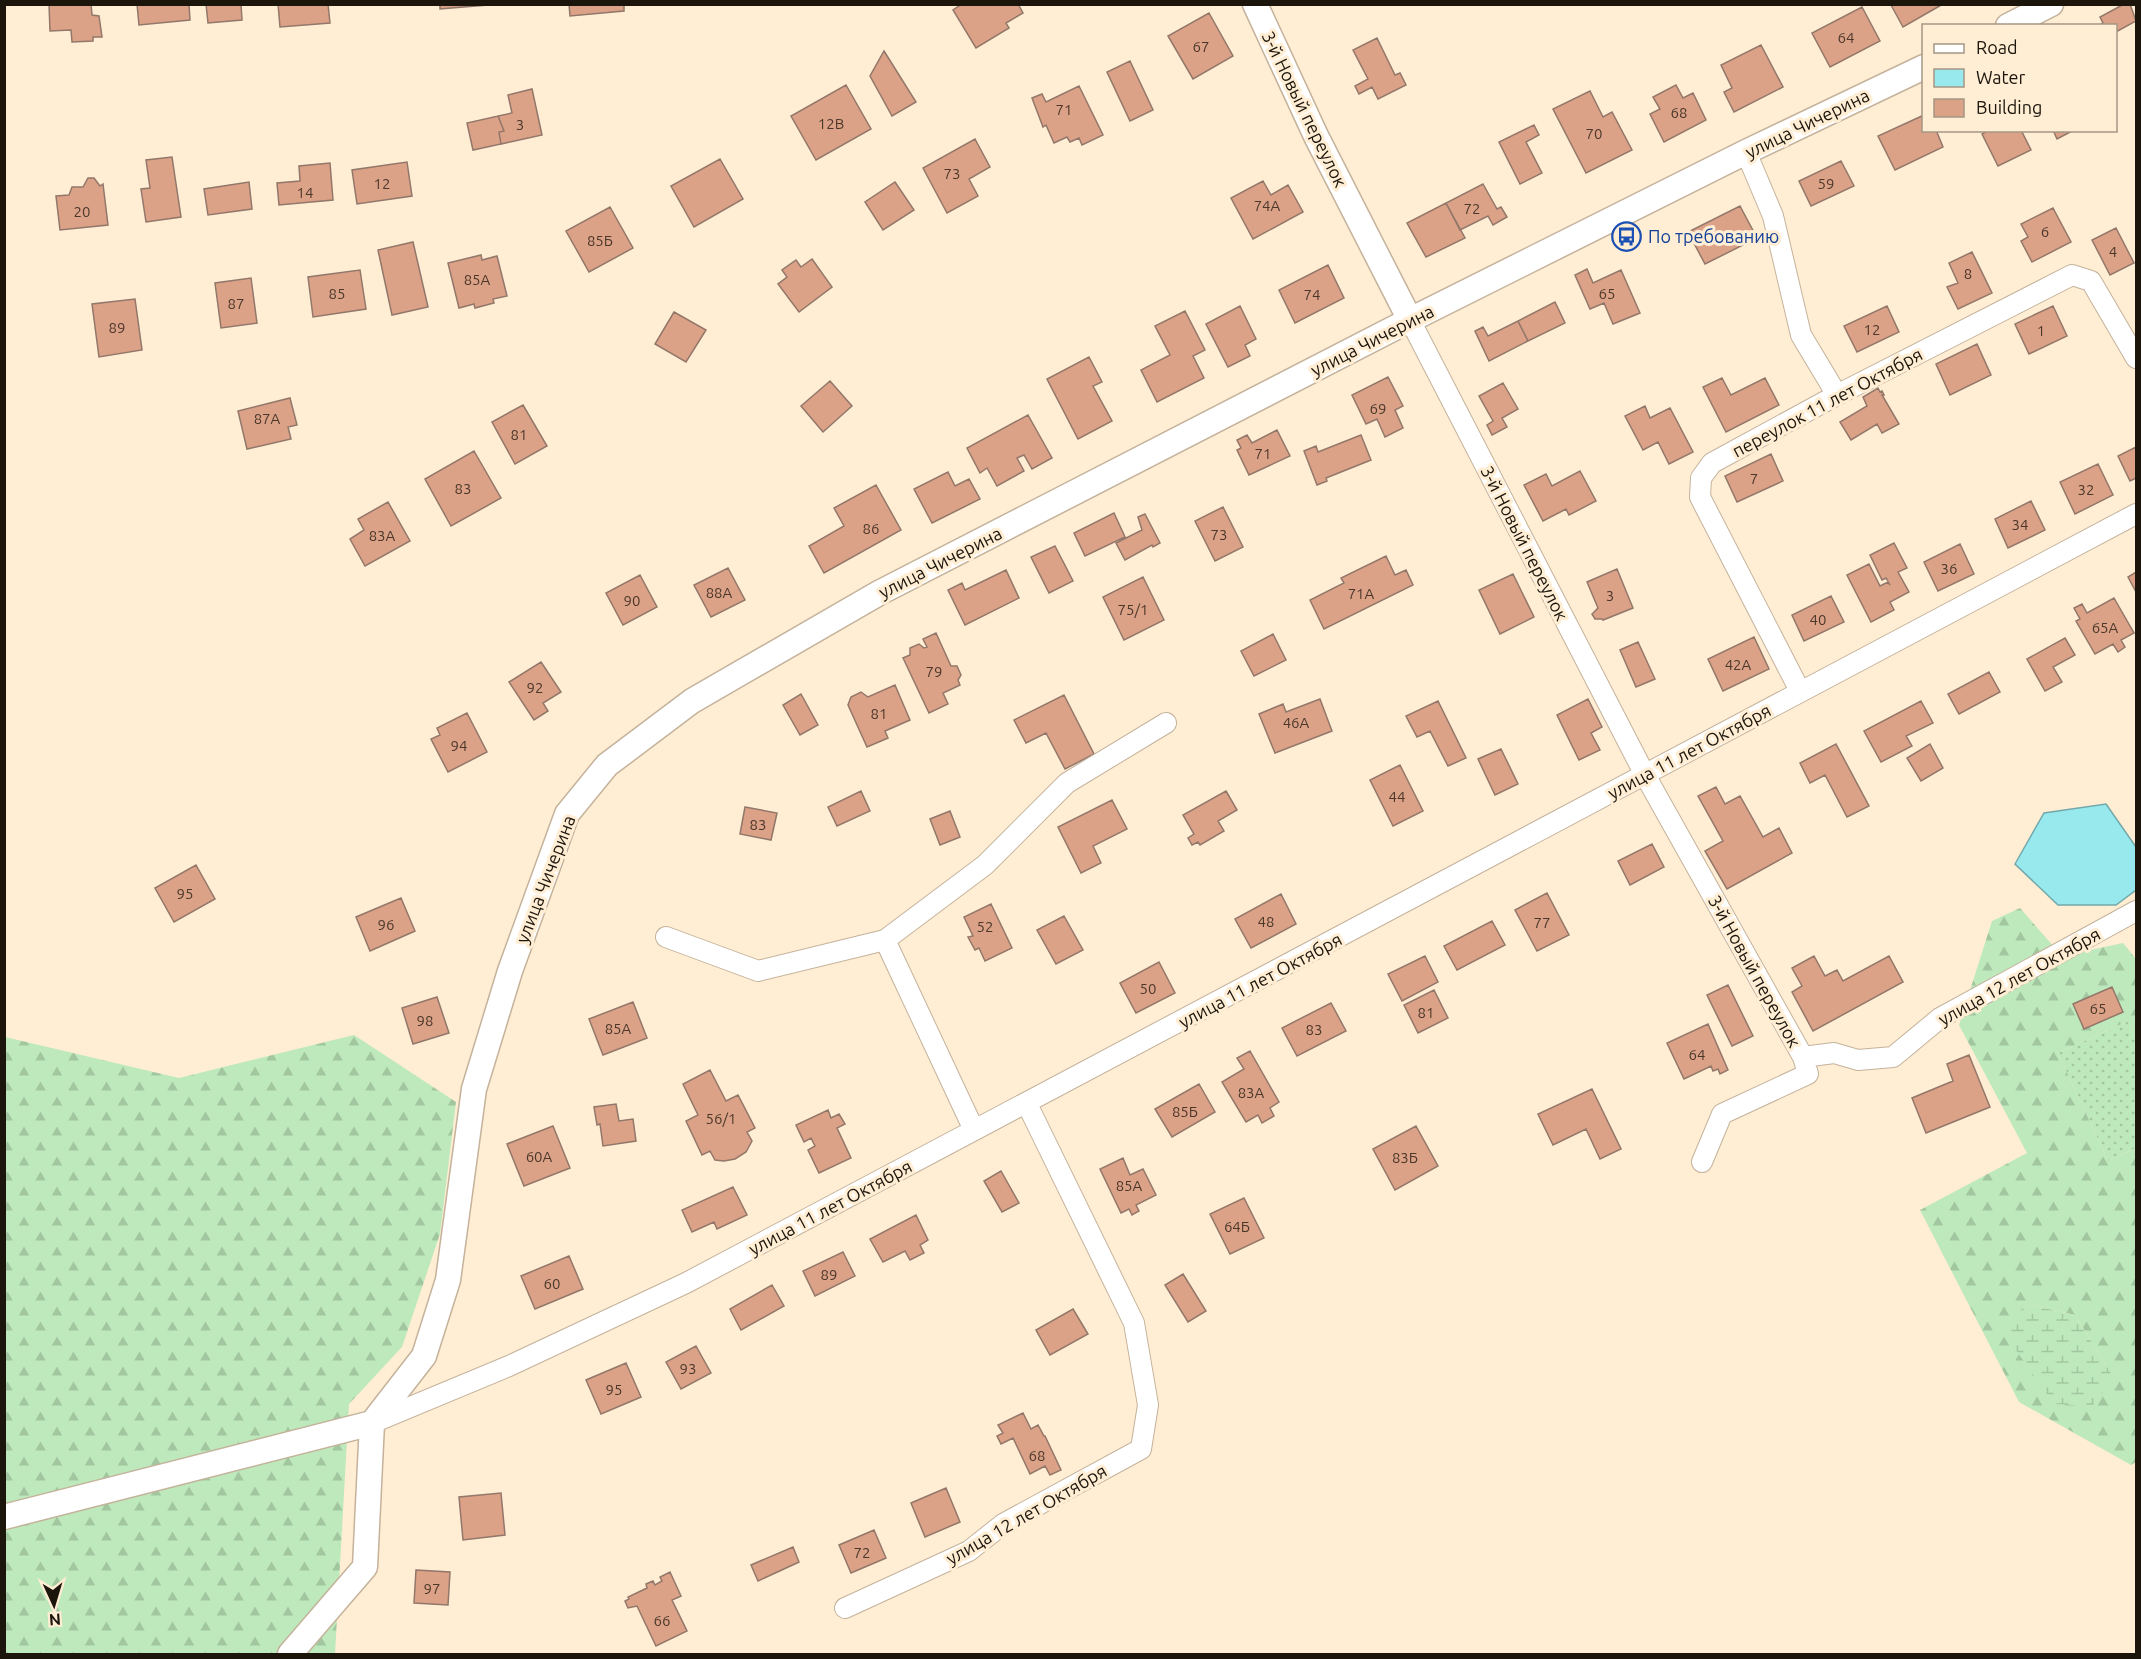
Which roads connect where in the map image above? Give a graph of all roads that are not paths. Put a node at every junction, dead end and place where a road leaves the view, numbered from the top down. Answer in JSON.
{"nodes":[{"id":1,"x":1255,"y":4,"type":"edge"},
{"id":2,"x":2051,"y":4,"type":"edge"},
{"id":3,"x":2012,"y":24,"type":"edge"},
{"id":4,"x":1922,"y":67,"type":"edge"},
{"id":5,"x":1746,"y":152,"type":"junction"},
{"id":6,"x":1410,"y":320,"type":"junction"},
{"id":7,"x":2136,"y":358,"type":"edge"},
{"id":8,"x":1837,"y":395,"type":"junction"},
{"id":9,"x":2136,"y":514,"type":"edge"},
{"id":10,"x":1800,"y":691,"type":"junction"},
{"id":11,"x":1166,"y":723,"type":"dead end"},
{"id":12,"x":1645,"y":775,"type":"junction"},
{"id":13,"x":2136,"y":911,"type":"edge"},
{"id":14,"x":666,"y":937,"type":"dead end"},
{"id":15,"x":885,"y":940,"type":"junction"},
{"id":16,"x":1805,"y":1065,"type":"junction"},
{"id":17,"x":1027,"y":1104,"type":"junction"},
{"id":18,"x":974,"y":1130,"type":"junction"},
{"id":19,"x":1702,"y":1161,"type":"dead end"},
{"id":20,"x":372,"y":1423,"type":"junction"},
{"id":21,"x":4,"y":1517,"type":"edge"},
{"id":22,"x":845,"y":1608,"type":"dead end"},
{"id":23,"x":290,"y":1654,"type":"edge"}],
"edges":[{"from":1,"to":6,"type":"street","name":"3-й Новый переулок"},
{"from":2,"to":3,"type":"street"},
{"from":4,"to":5,"type":"street","name":"улица Чичерина"},
{"from":5,"to":6,"type":"street","name":"улица Чичерина"},
{"from":5,"to":8,"type":"street"},
{"from":6,"to":12,"type":"street","name":"3-й Новый переулок"},
{"from":6,"to":20,"type":"street","name":"улица Чичерина"},
{"from":7,"to":8,"type":"street","name":"переулок 11 лет Октября"},
{"from":8,"to":10,"type":"street","name":"переулок 11 лет Октября"},
{"from":9,"to":10,"type":"street","name":"улица 11 лет Октября"},
{"from":10,"to":12,"type":"street","name":"улица 11 лет Октября"},
{"from":11,"to":15,"type":"street"},
{"from":12,"to":16,"type":"street","name":"3-й Новый переулок"},
{"from":12,"to":17,"type":"street","name":"улица 11 лет Октября"},
{"from":13,"to":16,"type":"street","name":"улица 12 лет Октября"},
{"from":14,"to":15,"type":"street"},
{"from":15,"to":18,"type":"street"},
{"from":16,"to":19,"type":"street","name":"улица 12 лет Октября"},
{"from":17,"to":18,"type":"street","name":"улица 11 лет Октября"},
{"from":17,"to":22,"type":"street","name":"улица 12 лет Октября"},
{"from":18,"to":20,"type":"street","name":"улица 11 лет Октября"},
{"from":20,"to":21,"type":"street"},
{"from":20,"to":23,"type":"street"}]}
